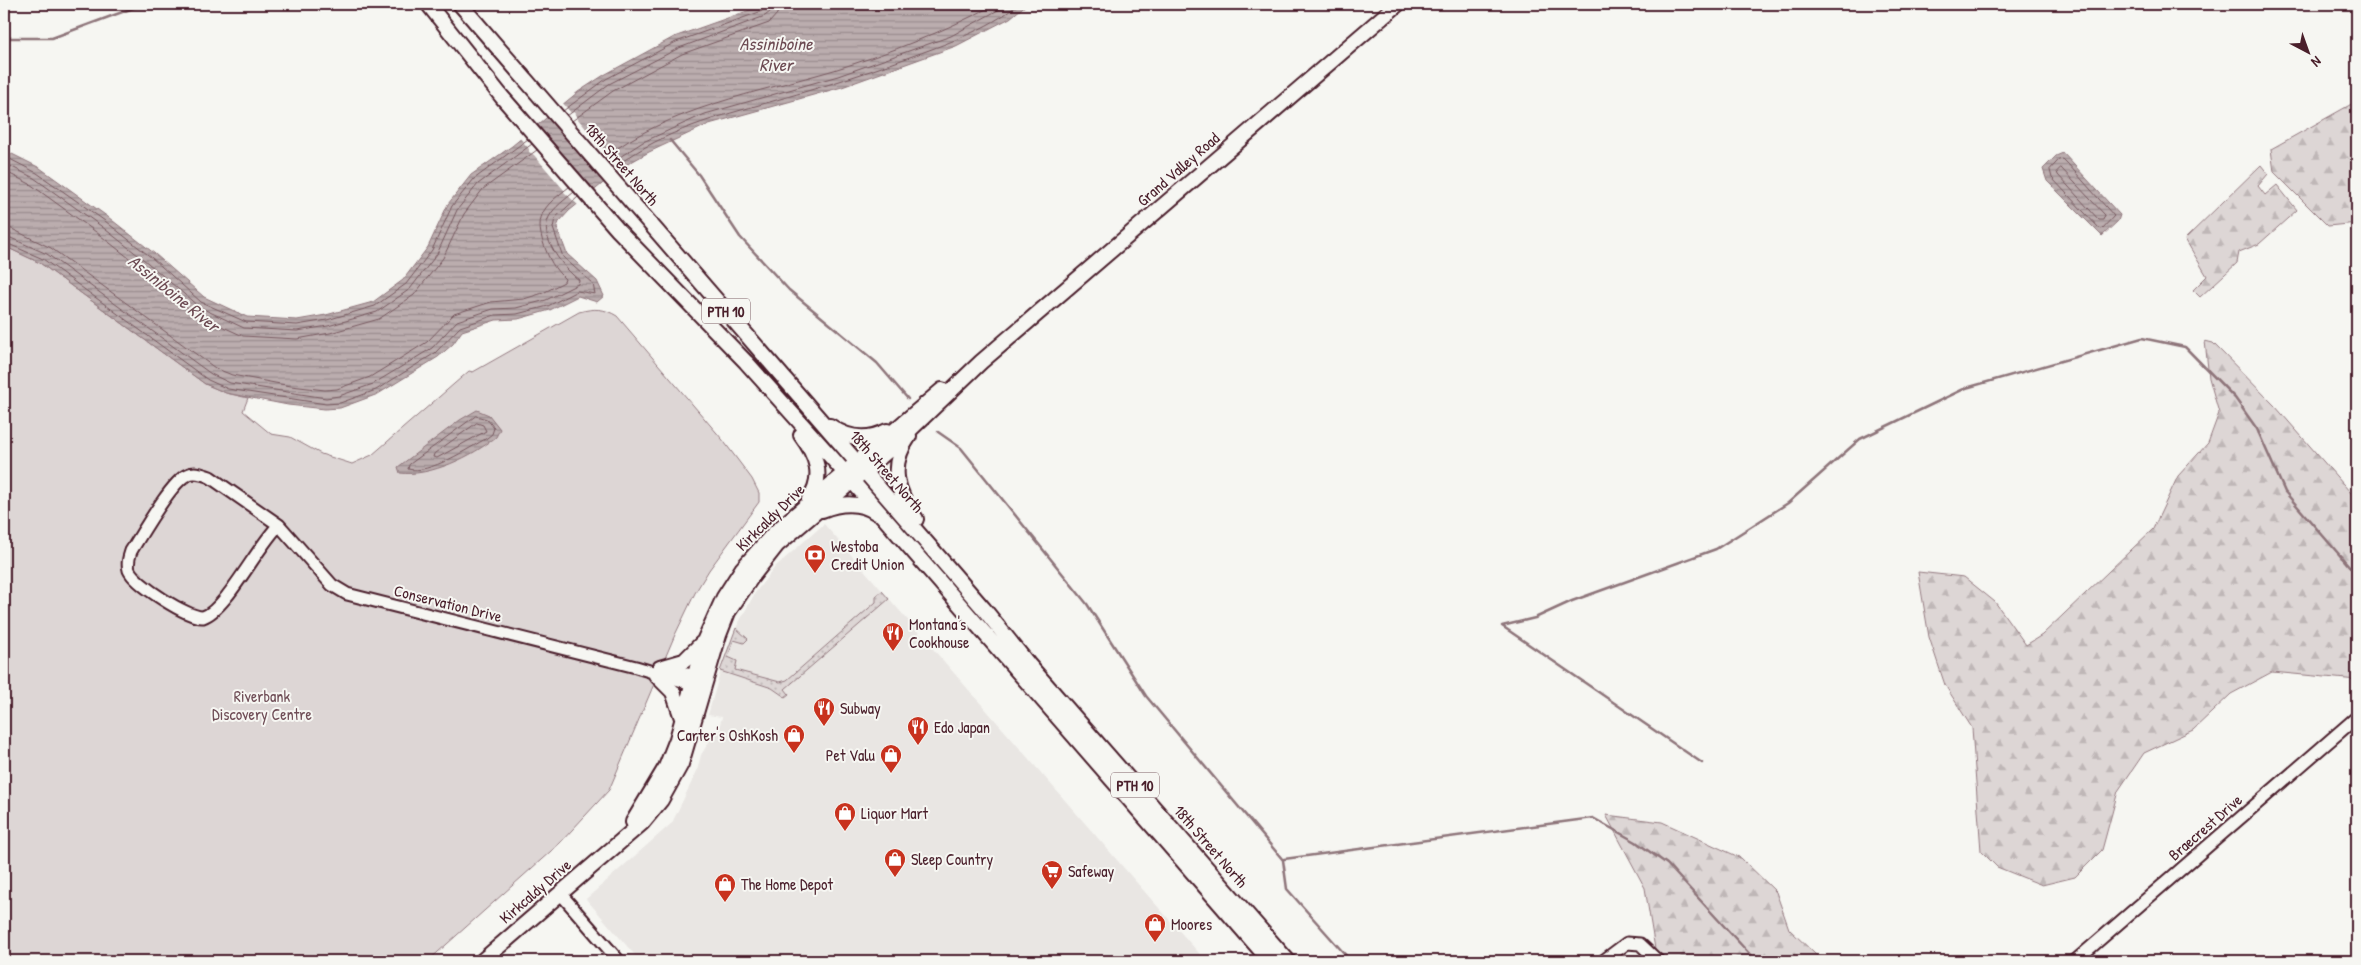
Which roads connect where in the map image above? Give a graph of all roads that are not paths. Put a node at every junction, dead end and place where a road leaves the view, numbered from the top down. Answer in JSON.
{"nodes":[{"id":1,"x":428,"y":4,"type":"edge"},
{"id":2,"x":460,"y":4,"type":"edge"},
{"id":3,"x":1398,"y":4,"type":"edge"},
{"id":4,"x":981,"y":362,"type":"junction"},
{"id":5,"x":762,"y":379,"type":"junction"},
{"id":6,"x":933,"y":409,"type":"junction"},
{"id":7,"x":812,"y":411,"type":"junction"},
{"id":8,"x":908,"y":417,"type":"junction"},
{"id":9,"x":860,"y":466,"type":"junction"},
{"id":10,"x":848,"y":476,"type":"junction"},
{"id":11,"x":797,"y":520,"type":"junction"},
{"id":12,"x":279,"y":525,"type":"junction"},
{"id":13,"x":892,"y":527,"type":"junction"},
{"id":14,"x":984,"y":608,"type":"junction"},
{"id":15,"x":705,"y":639,"type":"junction"},
{"id":16,"x":658,"y":671,"type":"junction"},
{"id":17,"x":699,"y":681,"type":"junction"},
{"id":18,"x":2357,"y":717,"type":"edge"},
{"id":19,"x":682,"y":719,"type":"junction"},
{"id":20,"x":612,"y":848,"type":"junction"},
{"id":21,"x":560,"y":893,"type":"junction"},
{"id":22,"x":482,"y":961,"type":"edge"},
{"id":23,"x":619,"y":961,"type":"edge"},
{"id":24,"x":1270,"y":961,"type":"edge"},
{"id":25,"x":1288,"y":961,"type":"edge"},
{"id":26,"x":1602,"y":961,"type":"edge"},
{"id":27,"x":1658,"y":961,"type":"edge"},
{"id":28,"x":2075,"y":961,"type":"edge"}],
"edges":[{"from":1,"to":5,"type":"main road","name":"18th Street North","number":"PTH 10"},
{"from":2,"to":7,"type":"main road","name":"18th Street North","number":"PTH 10"},
{"from":3,"to":4,"type":"main road","name":"Grand Valley Road"},
{"from":4,"to":6,"type":"main road","name":"Grand Valley Road"},
{"from":4,"to":8,"type":"main road","name":"Grand Valley Road"},
{"from":5,"to":10,"type":"main road","name":"18th Street North","number":"PTH 10"},
{"from":5,"to":11,"type":"main road"},
{"from":6,"to":9,"type":"main road","name":"Grand Valley Road"},
{"from":6,"to":14,"type":"main road"},
{"from":7,"to":8,"type":"main road"},
{"from":7,"to":9,"type":"main road","name":"18th Street North","number":"PTH 10"},
{"from":8,"to":9,"type":"main road","name":"Grand Valley Road"},
{"from":9,"to":10,"type":"main road","name":"Grand Valley Road"},
{"from":9,"to":14,"type":"main road","name":"18th Street North","number":"PTH 10"},
{"from":10,"to":11,"type":"main road","name":"Kirkcaldy Drive"},
{"from":10,"to":13,"type":"main road","name":"18th Street North","number":"PTH 10"},
{"from":11,"to":13,"type":"main road"},
{"from":11,"to":15,"type":"main road","name":"Kirkcaldy Drive"},
{"from":11,"to":17,"type":"main road","name":"Kirkcaldy Drive"},
{"from":12,"to":12,"type":"street","name":"Conservation Drive"},
{"from":12,"to":16,"type":"street","name":"Conservation Drive"},
{"from":13,"to":24,"type":"main road","name":"18th Street North","number":"PTH 10"},
{"from":14,"to":25,"type":"main road","name":"18th Street North","number":"PTH 10"},
{"from":15,"to":16,"type":"main road"},
{"from":15,"to":17,"type":"main road","name":"Kirkcaldy Drive"},
{"from":16,"to":17,"type":"street","name":"Conservation Drive"},
{"from":16,"to":19,"type":"main road"},
{"from":17,"to":19,"type":"main road","name":"Kirkcaldy Drive"},
{"from":17,"to":20,"type":"main road","name":"Kirkcaldy Drive"},
{"from":18,"to":28,"type":"street","name":"Braecrest Drive"},
{"from":19,"to":20,"type":"main road","name":"Kirkcaldy Drive"},
{"from":20,"to":21,"type":"main road","name":"Kirkcaldy Drive"},
{"from":21,"to":22,"type":"main road","name":"Kirkcaldy Drive"},
{"from":21,"to":23,"type":"street"},
{"from":26,"to":27,"type":"street"}]}
